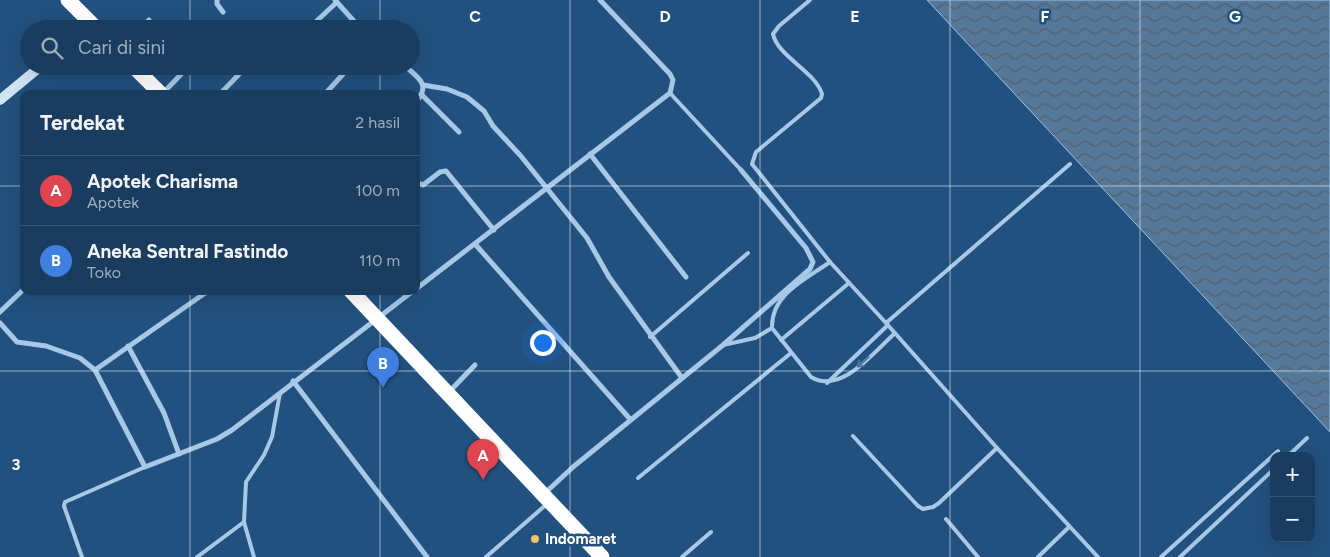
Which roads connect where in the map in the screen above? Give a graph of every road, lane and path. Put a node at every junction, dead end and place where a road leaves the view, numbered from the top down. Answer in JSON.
{"nodes":[{"id":1,"x":68,"y":0,"type":"edge"},
{"id":2,"x":217,"y":0,"type":"edge"},
{"id":3,"x":600,"y":0,"type":"edge"},
{"id":4,"x":810,"y":0,"type":"edge"},
{"id":5,"x":336,"y":1,"type":"edge"},
{"id":6,"x":223,"y":12,"type":"dead end"},
{"id":7,"x":86,"y":20,"type":"edge"},
{"id":8,"x":317,"y":20,"type":"edge"},
{"id":9,"x":353,"y":20,"type":"edge"},
{"id":10,"x":30,"y":75,"type":"edge"},
{"id":11,"x":142,"y":75,"type":"edge"},
{"id":12,"x":180,"y":75,"type":"edge"},
{"id":13,"x":238,"y":75,"type":"edge"},
{"id":14,"x":342,"y":75,"type":"edge"},
{"id":15,"x":415,"y":75,"type":"edge"},
{"id":16,"x":423,"y":85,"type":"junction"},
{"id":17,"x":158,"y":90,"type":"edge"},
{"id":18,"x":166,"y":90,"type":"edge"},
{"id":19,"x":224,"y":90,"type":"edge"},
{"id":20,"x":329,"y":90,"type":"edge"},
{"id":21,"x":670,"y":93,"type":"junction"},
{"id":22,"x":422,"y":95,"type":"junction"},
{"id":23,"x":420,"y":97,"type":"edge"},
{"id":24,"x":0,"y":100,"type":"edge"},
{"id":25,"x":459,"y":132,"type":"dead end"},
{"id":26,"x":590,"y":154,"type":"junction"},
{"id":27,"x":1070,"y":164,"type":"dead end"},
{"id":28,"x":741,"y":170,"type":"joint"},
{"id":29,"x":420,"y":184,"type":"edge"},
{"id":30,"x":547,"y":188,"type":"junction"},
{"id":31,"x":494,"y":230,"type":"junction"},
{"id":32,"x":475,"y":244,"type":"junction"},
{"id":33,"x":748,"y":254,"type":"dead end"},
{"id":34,"x":830,"y":262,"type":"junction"},
{"id":35,"x":686,"y":277,"type":"dead end"},
{"id":36,"x":849,"y":283,"type":"junction"},
{"id":37,"x":420,"y":286,"type":"edge"},
{"id":38,"x":20,"y":293,"type":"edge"},
{"id":39,"x":202,"y":295,"type":"edge"},
{"id":40,"x":355,"y":295,"type":"edge"},
{"id":41,"x":408,"y":295,"type":"edge"},
{"id":42,"x":0,"y":302,"type":"edge"},
{"id":43,"x":6,"y":306,"type":"junction"},
{"id":44,"x":0,"y":312,"type":"edge"},
{"id":45,"x":377,"y":319,"type":"junction"},
{"id":46,"x":0,"y":323,"type":"edge"},
{"id":47,"x":887,"y":324,"type":"junction"},
{"id":48,"x":772,"y":328,"type":"junction"},
{"id":49,"x":895,"y":333,"type":"junction"},
{"id":50,"x":650,"y":338,"type":"junction"},
{"id":51,"x":781,"y":340,"type":"junction"},
{"id":52,"x":723,"y":345,"type":"junction"},
{"id":53,"x":128,"y":346,"type":"junction"},
{"id":54,"x":791,"y":353,"type":"junction"},
{"id":55,"x":475,"y":365,"type":"dead end"},
{"id":56,"x":95,"y":370,"type":"junction"},
{"id":57,"x":682,"y":378,"type":"junction"},
{"id":58,"x":293,"y":381,"type":"junction"},
{"id":59,"x":827,"y":383,"type":"junction"},
{"id":60,"x":280,"y":392,"type":"junction"},
{"id":61,"x":448,"y":394,"type":"junction"},
{"id":62,"x":630,"y":420,"type":"junction"},
{"id":63,"x":853,"y":436,"type":"dead end"},
{"id":64,"x":1307,"y":438,"type":"dead end"},
{"id":65,"x":997,"y":448,"type":"junction"},
{"id":66,"x":1278,"y":451,"type":"dead end"},
{"id":67,"x":1292,"y":452,"type":"edge"},
{"id":68,"x":178,"y":454,"type":"junction"},
{"id":69,"x":145,"y":467,"type":"junction"},
{"id":70,"x":1270,"y":473,"type":"edge"},
{"id":71,"x":638,"y":478,"type":"dead end"},
{"id":72,"x":546,"y":499,"type":"junction"},
{"id":73,"x":946,"y":519,"type":"dead end"},
{"id":74,"x":244,"y":522,"type":"junction"},
{"id":75,"x":1069,"y":527,"type":"junction"},
{"id":76,"x":711,"y":532,"type":"dead end"},
{"id":77,"x":82,"y":557,"type":"edge"},
{"id":78,"x":197,"y":557,"type":"edge"},
{"id":79,"x":254,"y":557,"type":"edge"},
{"id":80,"x":427,"y":557,"type":"edge"},
{"id":81,"x":486,"y":557,"type":"edge"},
{"id":82,"x":602,"y":557,"type":"edge"},
{"id":83,"x":682,"y":557,"type":"edge"},
{"id":84,"x":978,"y":557,"type":"edge"},
{"id":85,"x":1038,"y":557,"type":"edge"},
{"id":86,"x":1098,"y":557,"type":"edge"},
{"id":87,"x":1161,"y":557,"type":"edge"},
{"id":88,"x":1180,"y":557,"type":"edge"}],
"edges":[{"from":1,"to":7,"type":"highway"},
{"from":2,"to":6,"type":"street"},
{"from":3,"to":21,"type":"street"},
{"from":4,"to":34,"type":"lane"},
{"from":5,"to":8,"type":"street"},
{"from":5,"to":9,"type":"street"},
{"from":10,"to":24,"type":"street"},
{"from":11,"to":17,"type":"highway"},
{"from":12,"to":18,"type":"street"},
{"from":13,"to":19,"type":"street"},
{"from":14,"to":20,"type":"street"},
{"from":15,"to":16,"type":"street"},
{"from":16,"to":22,"type":"street"},
{"from":16,"to":30,"type":"street"},
{"from":21,"to":26,"type":"street"},
{"from":21,"to":28,"type":"lane"},
{"from":22,"to":23,"type":"street"},
{"from":22,"to":25,"type":"street"},
{"from":26,"to":30,"type":"street"},
{"from":26,"to":35,"type":"street"},
{"from":27,"to":47,"type":"lane"},
{"from":28,"to":52,"type":"street"},
{"from":29,"to":31,"type":"street"},
{"from":30,"to":31,"type":"street"},
{"from":30,"to":50,"type":"street"},
{"from":31,"to":32,"type":"street"},
{"from":32,"to":37,"type":"street"},
{"from":32,"to":62,"type":"street"},
{"from":33,"to":50,"type":"lane"},
{"from":34,"to":36,"type":"lane"},
{"from":34,"to":48,"type":"lane"},
{"from":36,"to":47,"type":"lane"},
{"from":36,"to":51,"type":"lane"},
{"from":38,"to":43,"type":"street"},
{"from":39,"to":53,"type":"street"},
{"from":40,"to":45,"type":"highway"},
{"from":41,"to":45,"type":"street"},
{"from":42,"to":43,"type":"street"},
{"from":43,"to":44,"type":"street"},
{"from":45,"to":58,"type":"street"},
{"from":45,"to":61,"type":"highway"},
{"from":46,"to":56,"type":"street"},
{"from":47,"to":49,"type":"lane"},
{"from":47,"to":59,"type":"lane"},
{"from":48,"to":51,"type":"lane"},
{"from":48,"to":52,"type":"lane"},
{"from":49,"to":59,"type":"lane","one_way":true},
{"from":49,"to":65,"type":"lane"},
{"from":50,"to":57,"type":"street"},
{"from":51,"to":54,"type":"lane"},
{"from":52,"to":57,"type":"street"},
{"from":53,"to":56,"type":"street"},
{"from":53,"to":68,"type":"street"},
{"from":54,"to":59,"type":"lane"},
{"from":54,"to":71,"type":"lane"},
{"from":55,"to":61,"type":"street"},
{"from":56,"to":69,"type":"street"},
{"from":57,"to":62,"type":"street"},
{"from":58,"to":60,"type":"street"},
{"from":58,"to":80,"type":"street"},
{"from":60,"to":68,"type":"street"},
{"from":60,"to":74,"type":"lane"},
{"from":61,"to":72,"type":"highway"},
{"from":62,"to":72,"type":"street"},
{"from":63,"to":65,"type":"lane"},
{"from":64,"to":67,"type":"lane"},
{"from":65,"to":75,"type":"lane"},
{"from":66,"to":87,"type":"lane"},
{"from":68,"to":69,"type":"street"},
{"from":69,"to":77,"type":"lane"},
{"from":70,"to":88,"type":"lane"},
{"from":72,"to":81,"type":"lane"},
{"from":72,"to":82,"type":"highway"},
{"from":73,"to":84,"type":"lane"},
{"from":74,"to":78,"type":"lane"},
{"from":74,"to":79,"type":"lane"},
{"from":75,"to":85,"type":"lane"},
{"from":75,"to":86,"type":"lane"},
{"from":76,"to":83,"type":"lane"}]}
